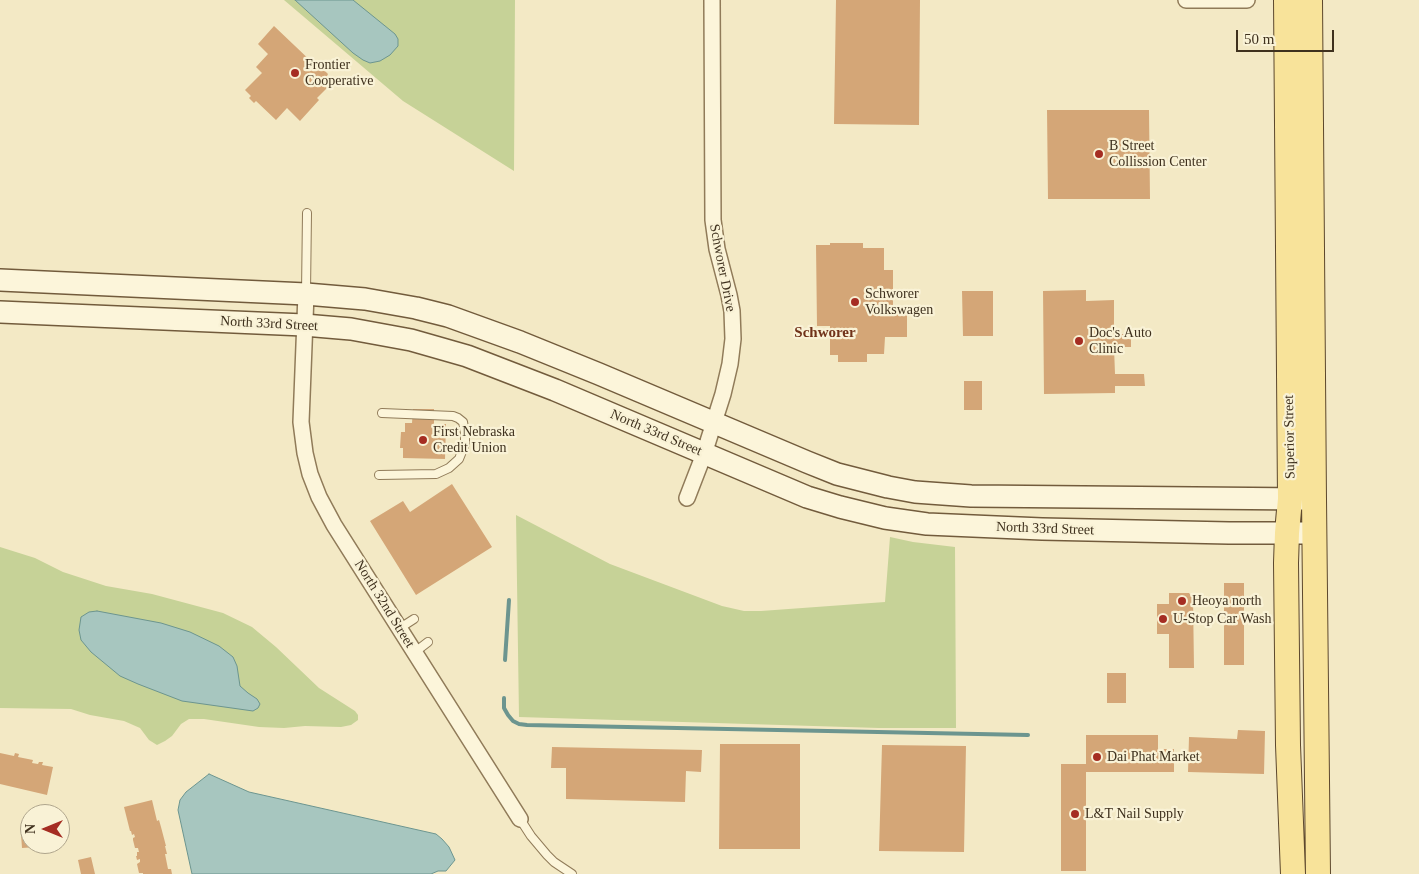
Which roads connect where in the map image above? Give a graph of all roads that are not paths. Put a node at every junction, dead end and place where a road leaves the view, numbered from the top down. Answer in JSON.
{"nodes":[{"id":1,"x":712,"y":0,"type":"edge"},
{"id":2,"x":1186,"y":0,"type":"edge"},
{"id":3,"x":1247,"y":0,"type":"edge"},
{"id":4,"x":1286,"y":0,"type":"edge"},
{"id":5,"x":1310,"y":0,"type":"edge"},
{"id":6,"x":307,"y":213,"type":"dead end"},
{"id":7,"x":0,"y":280,"type":"edge"},
{"id":8,"x":306,"y":294,"type":"junction"},
{"id":9,"x":0,"y":312,"type":"edge"},
{"id":10,"x":304,"y":325,"type":"junction"},
{"id":11,"x":382,"y":413,"type":"dead end"},
{"id":12,"x":715,"y":422,"type":"junction"},
{"id":13,"x":704,"y":454,"type":"junction"},
{"id":14,"x":379,"y":475,"type":"dead end"},
{"id":15,"x":1044,"y":497,"type":"junction"},
{"id":16,"x":687,"y":498,"type":"dead end"},
{"id":17,"x":1302,"y":499,"type":"junction"},
{"id":18,"x":977,"y":526,"type":"junction"},
{"id":19,"x":1286,"y":533,"type":"junction"},
{"id":20,"x":1314,"y":533,"type":"junction"},
{"id":21,"x":414,"y":618,"type":"dead end"},
{"id":22,"x":400,"y":628,"type":"junction"},
{"id":23,"x":428,"y":642,"type":"dead end"},
{"id":24,"x":415,"y":652,"type":"junction"},
{"id":25,"x":520,"y":819,"type":"joint"},
{"id":26,"x":572,"y":874,"type":"edge"},
{"id":27,"x":1293,"y":874,"type":"edge"},
{"id":28,"x":1318,"y":874,"type":"edge"}],
"edges":[{"from":1,"to":12,"type":"street","name":"Schworer Drive"},
{"from":2,"to":3,"type":"street"},
{"from":4,"to":17,"type":"main road","name":"Superior Street"},
{"from":5,"to":17,"type":"main road","name":"Superior Street"},
{"from":6,"to":8,"type":"lane"},
{"from":7,"to":8,"type":"main road"},
{"from":8,"to":10,"type":"street","name":"North 32nd Street"},
{"from":8,"to":12,"type":"main road"},
{"from":9,"to":10,"type":"main road","name":"North 33rd Street"},
{"from":10,"to":13,"type":"main road","name":"North 33rd Street"},
{"from":10,"to":22,"type":"street","name":"North 32nd Street"},
{"from":11,"to":14,"type":"lane"},
{"from":12,"to":13,"type":"street","name":"Schworer Drive"},
{"from":12,"to":15,"type":"main road"},
{"from":13,"to":16,"type":"street","name":"Schworer Drive"},
{"from":13,"to":18,"type":"main road","name":"North 33rd Street"},
{"from":15,"to":17,"type":"main road"},
{"from":15,"to":18,"type":"main road"},
{"from":17,"to":19,"type":"main road","name":"Superior Street"},
{"from":17,"to":20,"type":"main road","name":"Superior Street"},
{"from":18,"to":19,"type":"main road","name":"North 33rd Street"},
{"from":19,"to":20,"type":"main road","name":"North 33rd Street"},
{"from":19,"to":27,"type":"main road","name":"Superior Street"},
{"from":20,"to":28,"type":"main road","name":"Superior Street"},
{"from":21,"to":22,"type":"lane"},
{"from":22,"to":24,"type":"street","name":"North 32nd Street"},
{"from":23,"to":24,"type":"lane"},
{"from":24,"to":25,"type":"street","name":"North 32nd Street"},
{"from":25,"to":26,"type":"lane","name":"North 32nd Street"}]}
